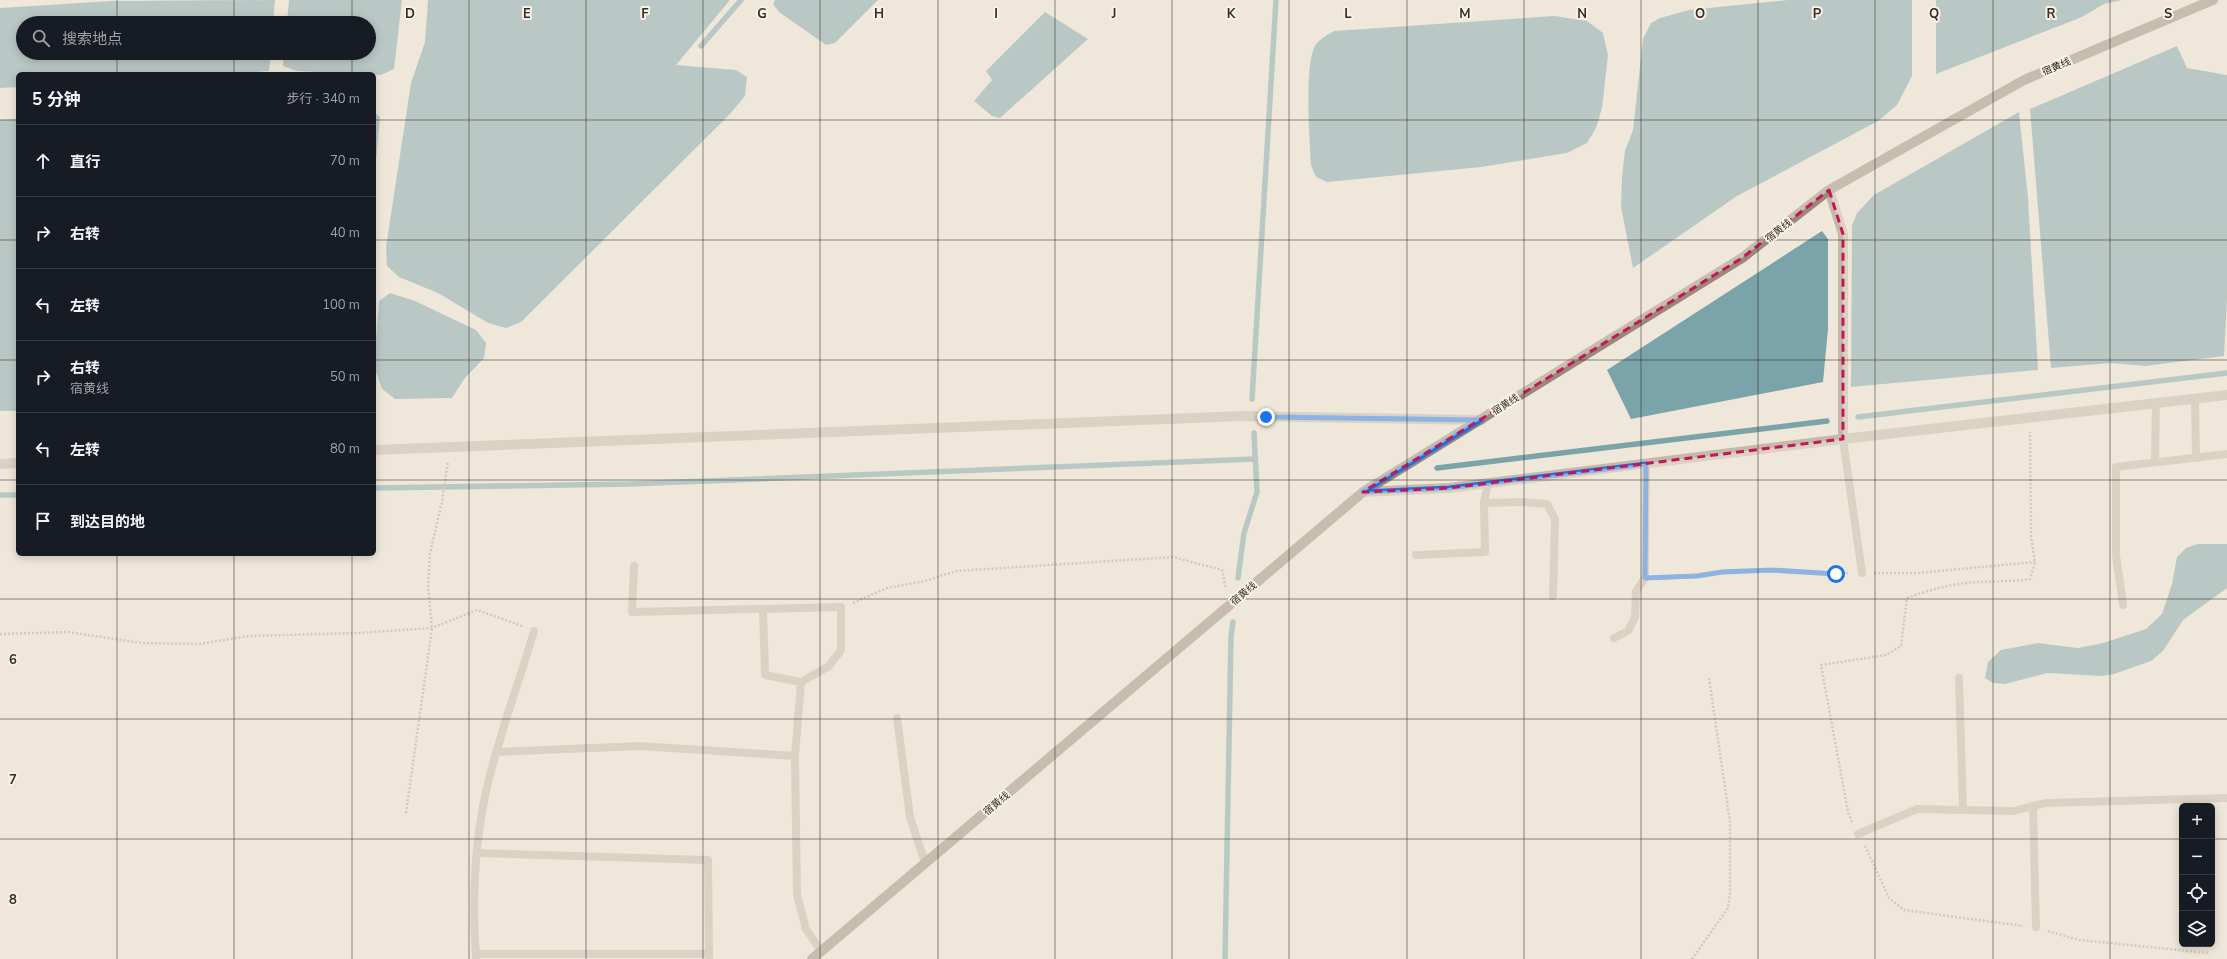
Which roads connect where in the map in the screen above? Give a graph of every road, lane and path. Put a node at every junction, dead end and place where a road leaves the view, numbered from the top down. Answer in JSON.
{"nodes":[{"id":1,"x":2213,"y":0,"type":"edge"},
{"id":2,"x":1829,"y":190,"type":"junction"},
{"id":3,"x":2227,"y":394,"type":"edge"},
{"id":4,"x":2195,"y":398,"type":"junction"},
{"id":5,"x":2156,"y":403,"type":"junction"},
{"id":6,"x":1481,"y":420,"type":"junction"},
{"id":7,"x":1843,"y":439,"type":"junction"},
{"id":8,"x":376,"y":450,"type":"edge"},
{"id":9,"x":2227,"y":454,"type":"edge"},
{"id":10,"x":2196,"y":458,"type":"junction"},
{"id":11,"x":2154,"y":462,"type":"junction"},
{"id":12,"x":16,"y":463,"type":"edge"},
{"id":13,"x":0,"y":464,"type":"edge"},
{"id":14,"x":1646,"y":464,"type":"junction"},
{"id":15,"x":445,"y":478,"type":"dead end"},
{"id":16,"x":1488,"y":483,"type":"junction"},
{"id":17,"x":1363,"y":492,"type":"junction"},
{"id":18,"x":1484,"y":503,"type":"junction"},
{"id":19,"x":1416,"y":556,"type":"dead end"},
{"id":20,"x":2035,"y":562,"type":"dead end"},
{"id":21,"x":634,"y":566,"type":"dead end"},
{"id":22,"x":1862,"y":573,"type":"junction"},
{"id":23,"x":1645,"y":578,"type":"junction"},
{"id":24,"x":1553,"y":596,"type":"dead end"},
{"id":25,"x":2123,"y":605,"type":"dead end"},
{"id":26,"x":1228,"y":606,"type":"junction"},
{"id":27,"x":841,"y":607,"type":"junction"},
{"id":28,"x":763,"y":609,"type":"junction"},
{"id":29,"x":432,"y":628,"type":"junction"},
{"id":30,"x":534,"y":631,"type":"joint"},
{"id":31,"x":0,"y":634,"type":"edge"},
{"id":32,"x":1614,"y":638,"type":"dead end"},
{"id":33,"x":1709,"y":678,"type":"dead end"},
{"id":34,"x":1959,"y":678,"type":"dead end"},
{"id":35,"x":801,"y":682,"type":"junction"},
{"id":36,"x":897,"y":718,"type":"dead end"},
{"id":37,"x":498,"y":752,"type":"junction"},
{"id":38,"x":795,"y":756,"type":"junction"},
{"id":39,"x":2227,"y":798,"type":"edge"},
{"id":40,"x":2033,"y":806,"type":"junction"},
{"id":41,"x":1963,"y":810,"type":"junction"},
{"id":42,"x":406,"y":813,"type":"dead end"},
{"id":43,"x":1858,"y":834,"type":"dead end"},
{"id":44,"x":476,"y":853,"type":"junction"},
{"id":45,"x":925,"y":863,"type":"junction"},
{"id":46,"x":2036,"y":927,"type":"dead end"},
{"id":47,"x":821,"y":951,"type":"junction"},
{"id":48,"x":476,"y":956,"type":"edge"},
{"id":49,"x":709,"y":957,"type":"edge"},
{"id":50,"x":812,"y":959,"type":"edge"},
{"id":51,"x":1692,"y":959,"type":"edge"}],
"edges":[{"from":1,"to":2,"type":"main road","name":"宿黄线"},
{"from":2,"to":6,"type":"main road","name":"宿黄线"},
{"from":2,"to":7,"type":"street"},
{"from":3,"to":4,"type":"street"},
{"from":4,"to":5,"type":"street"},
{"from":4,"to":10,"type":"lane"},
{"from":5,"to":7,"type":"street"},
{"from":5,"to":11,"type":"lane"},
{"from":6,"to":8,"type":"street"},
{"from":6,"to":17,"type":"main road","name":"宿黄线"},
{"from":7,"to":14,"type":"street"},
{"from":7,"to":22,"type":"lane"},
{"from":9,"to":10,"type":"lane"},
{"from":10,"to":11,"type":"lane"},
{"from":11,"to":25,"type":"lane"},
{"from":12,"to":13,"type":"street"},
{"from":14,"to":16,"type":"street"},
{"from":14,"to":23,"type":"lane"},
{"from":15,"to":29,"type":"path"},
{"from":16,"to":17,"type":"street"},
{"from":16,"to":18,"type":"lane"},
{"from":17,"to":26,"type":"main road","name":"宿黄线"},
{"from":18,"to":19,"type":"lane"},
{"from":18,"to":24,"type":"lane"},
{"from":20,"to":22,"type":"path"},
{"from":21,"to":28,"type":"lane"},
{"from":22,"to":23,"type":"path"},
{"from":23,"to":32,"type":"lane"},
{"from":26,"to":27,"type":"path"},
{"from":26,"to":45,"type":"main road","name":"宿黄线"},
{"from":27,"to":28,"type":"lane"},
{"from":27,"to":35,"type":"lane"},
{"from":28,"to":35,"type":"lane"},
{"from":29,"to":30,"type":"path"},
{"from":29,"to":31,"type":"path"},
{"from":29,"to":42,"type":"path"},
{"from":30,"to":37,"type":"lane"},
{"from":33,"to":51,"type":"path"},
{"from":34,"to":41,"type":"lane"},
{"from":35,"to":38,"type":"lane"},
{"from":36,"to":45,"type":"lane"},
{"from":37,"to":38,"type":"lane"},
{"from":37,"to":44,"type":"lane"},
{"from":38,"to":47,"type":"lane"},
{"from":39,"to":40,"type":"lane"},
{"from":40,"to":41,"type":"lane"},
{"from":40,"to":46,"type":"lane"},
{"from":41,"to":43,"type":"lane"},
{"from":44,"to":48,"type":"lane"},
{"from":44,"to":49,"type":"lane"},
{"from":45,"to":47,"type":"main road","name":"宿黄线"},
{"from":47,"to":50,"type":"main road","name":"宿黄线"},
{"from":48,"to":49,"type":"lane"}]}
